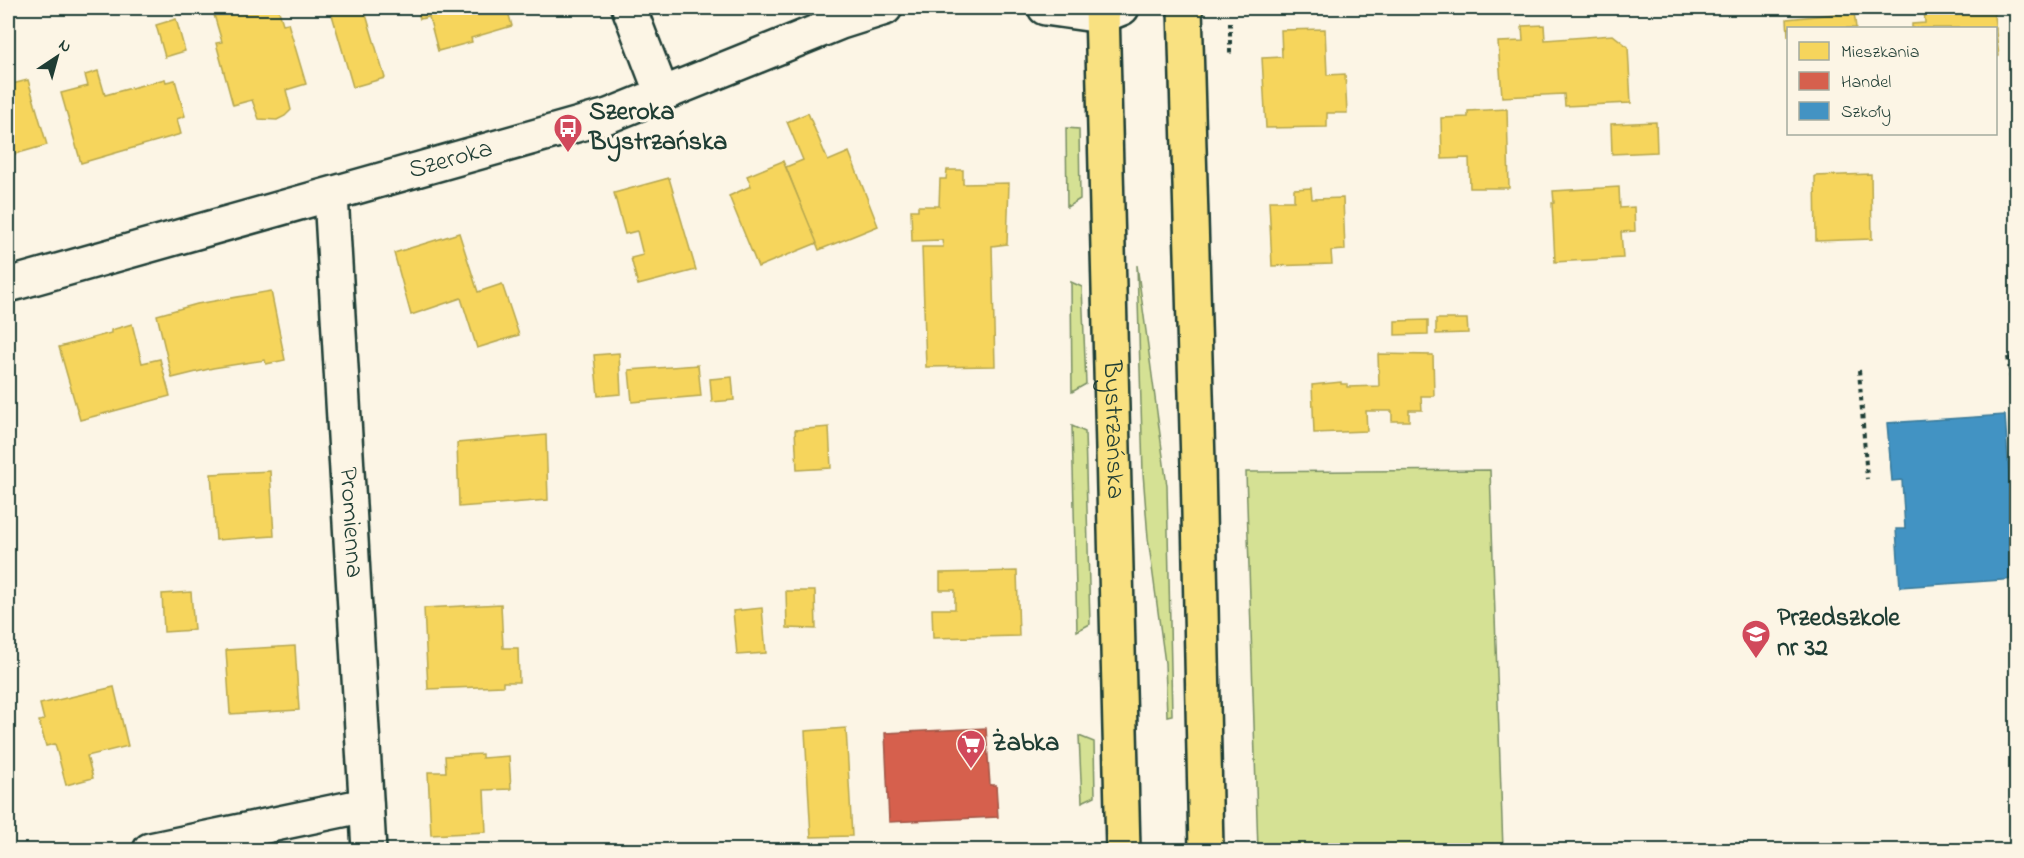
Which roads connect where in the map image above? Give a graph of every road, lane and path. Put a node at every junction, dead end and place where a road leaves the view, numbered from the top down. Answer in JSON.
{"nodes":[{"id":1,"x":629,"y":8,"type":"edge"},
{"id":2,"x":885,"y":8,"type":"edge"},
{"id":3,"x":1045,"y":8,"type":"edge"},
{"id":4,"x":1185,"y":8,"type":"edge"},
{"id":5,"x":1108,"y":10,"type":"edge"},
{"id":6,"x":662,"y":94,"type":"junction"},
{"id":7,"x":331,"y":195,"type":"junction"},
{"id":8,"x":8,"y":285,"type":"edge"},
{"id":9,"x":2008,"y":357,"type":"dead end"},
{"id":10,"x":1859,"y":370,"type":"dead end"},
{"id":11,"x":2016,"y":414,"type":"edge"},
{"id":12,"x":1866,"y":479,"type":"dead end"},
{"id":13,"x":366,"y":805,"type":"junction"},
{"id":14,"x":150,"y":850,"type":"edge"},
{"id":15,"x":369,"y":850,"type":"edge"},
{"id":16,"x":1123,"y":850,"type":"edge"},
{"id":17,"x":1206,"y":850,"type":"edge"}],
"edges":[{"from":1,"to":6,"type":"street"},
{"from":2,"to":6,"type":"street","name":"Szeroka"},
{"from":3,"to":5,"type":"street"},
{"from":4,"to":17,"type":"main road"},
{"from":5,"to":16,"type":"main road","name":"Bystrzańska"},
{"from":6,"to":7,"type":"street","name":"Szeroka"},
{"from":7,"to":8,"type":"street","name":"Szeroka"},
{"from":7,"to":13,"type":"street","name":"Promienna"},
{"from":9,"to":11,"type":"path"},
{"from":10,"to":12,"type":"path"},
{"from":13,"to":14,"type":"street"},
{"from":13,"to":15,"type":"street","name":"Promienna"}]}
